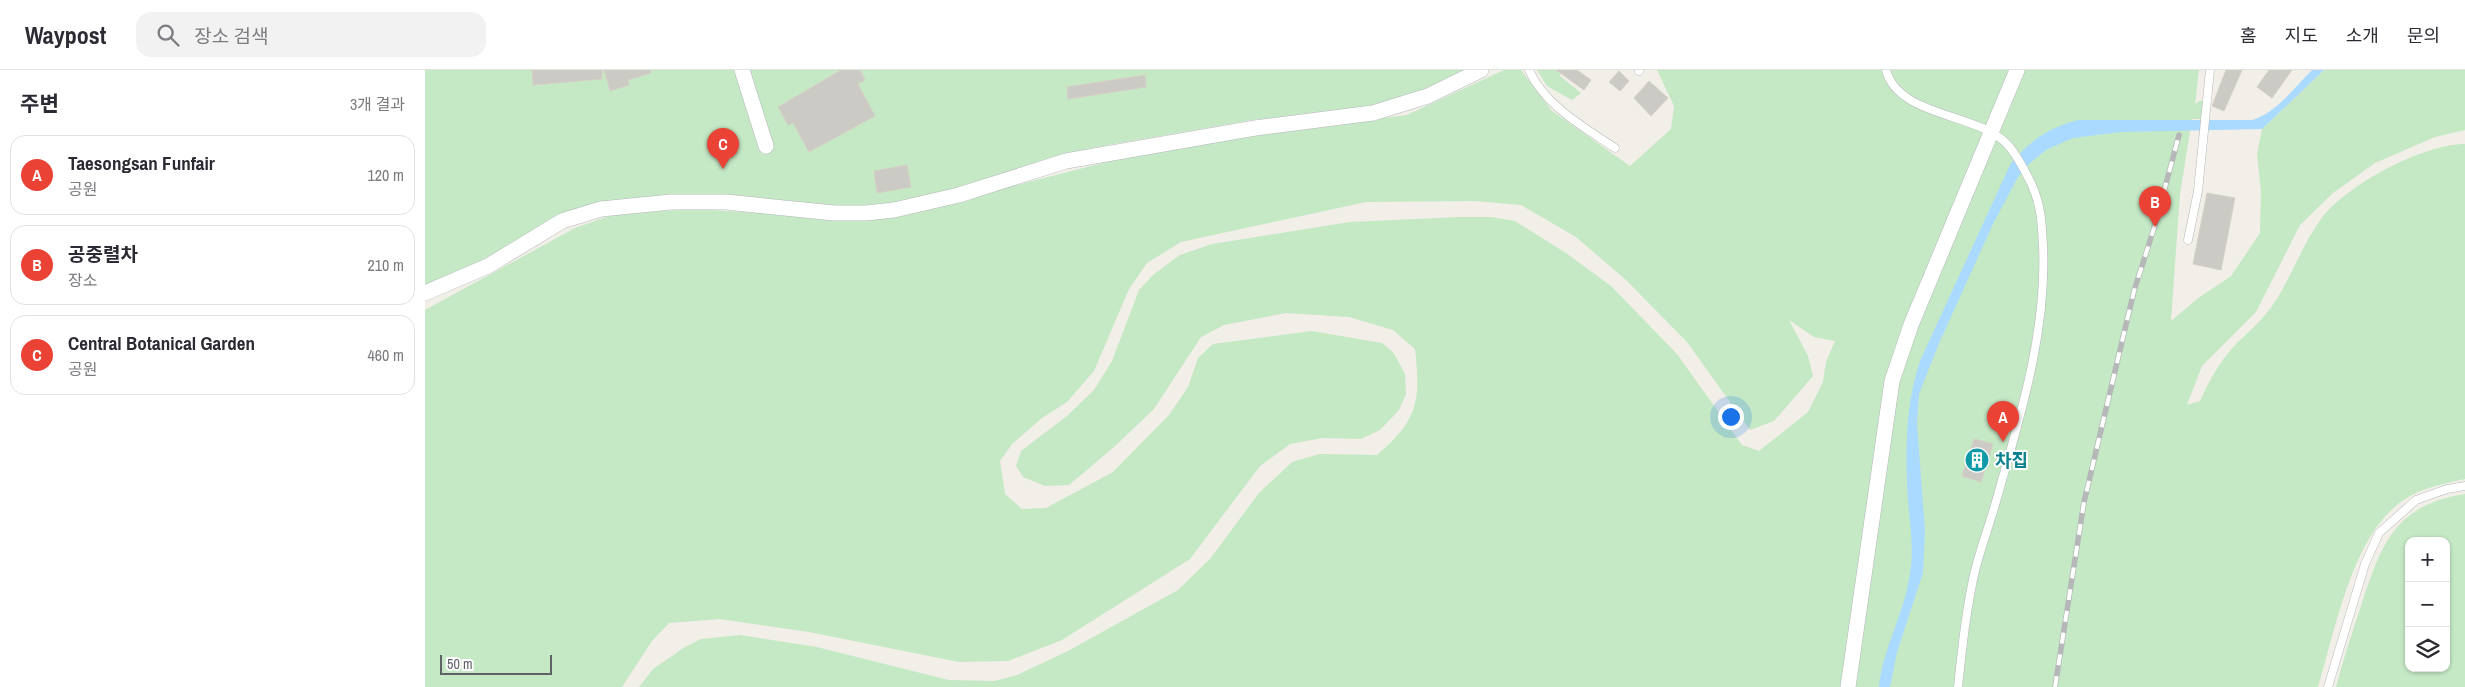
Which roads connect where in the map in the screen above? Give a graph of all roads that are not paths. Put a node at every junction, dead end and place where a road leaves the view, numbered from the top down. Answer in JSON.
{"nodes":[{"id":1,"x":742,"y":70,"type":"edge"},
{"id":2,"x":1481,"y":70,"type":"edge"},
{"id":3,"x":1529,"y":70,"type":"edge"},
{"id":4,"x":1886,"y":70,"type":"edge"},
{"id":5,"x":2017,"y":70,"type":"edge"},
{"id":6,"x":2210,"y":70,"type":"edge"},
{"id":7,"x":1992,"y":133,"type":"junction"},
{"id":8,"x":766,"y":146,"type":"dead end"},
{"id":9,"x":1615,"y":148,"type":"dead end"},
{"id":10,"x":2188,"y":240,"type":"dead end"},
{"id":11,"x":425,"y":293,"type":"edge"},
{"id":12,"x":2465,"y":486,"type":"edge"},
{"id":13,"x":1848,"y":687,"type":"edge"},
{"id":14,"x":1958,"y":687,"type":"edge"},
{"id":15,"x":2328,"y":687,"type":"edge"}],
"edges":[{"from":1,"to":8,"type":"street"},
{"from":2,"to":11,"type":"street"},
{"from":3,"to":9,"type":"lane"},
{"from":4,"to":7,"type":"lane"},
{"from":5,"to":7,"type":"street"},
{"from":6,"to":10,"type":"lane"},
{"from":7,"to":13,"type":"street"},
{"from":7,"to":14,"type":"lane"},
{"from":12,"to":15,"type":"lane"}]}
